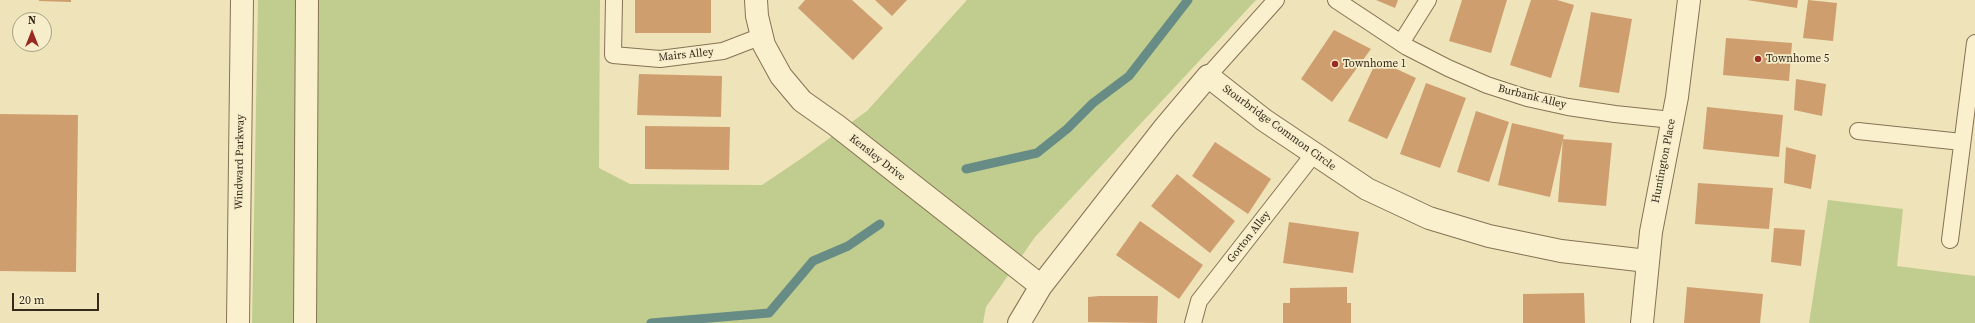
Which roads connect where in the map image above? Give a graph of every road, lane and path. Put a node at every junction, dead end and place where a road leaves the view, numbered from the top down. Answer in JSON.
{"nodes":[{"id":1,"x":242,"y":0,"type":"edge"},
{"id":2,"x":307,"y":0,"type":"edge"},
{"id":3,"x":614,"y":0,"type":"edge"},
{"id":4,"x":756,"y":0,"type":"edge"},
{"id":5,"x":1276,"y":0,"type":"edge"},
{"id":6,"x":1336,"y":0,"type":"edge"},
{"id":7,"x":1428,"y":0,"type":"edge"},
{"id":8,"x":1689,"y":0,"type":"edge"},
{"id":9,"x":762,"y":36,"type":"junction"},
{"id":10,"x":1401,"y":43,"type":"junction"},
{"id":11,"x":1975,"y":43,"type":"edge"},
{"id":12,"x":1208,"y":76,"type":"junction"},
{"id":13,"x":1672,"y":120,"type":"junction"},
{"id":14,"x":1858,"y":131,"type":"dead end"},
{"id":15,"x":1962,"y":142,"type":"junction"},
{"id":16,"x":1313,"y":154,"type":"junction"},
{"id":17,"x":1950,"y":240,"type":"dead end"},
{"id":18,"x":1647,"y":261,"type":"junction"},
{"id":19,"x":1041,"y":286,"type":"junction"},
{"id":20,"x":238,"y":323,"type":"edge"},
{"id":21,"x":305,"y":323,"type":"edge"},
{"id":22,"x":1019,"y":323,"type":"edge"},
{"id":23,"x":1193,"y":323,"type":"edge"},
{"id":24,"x":1642,"y":323,"type":"edge"}],
"edges":[{"from":1,"to":20,"type":"street","name":"Windward Parkway"},
{"from":2,"to":21,"type":"street"},
{"from":3,"to":9,"type":"lane","name":"Mairs Alley"},
{"from":4,"to":9,"type":"street","name":"Kensley Drive"},
{"from":5,"to":12,"type":"lane"},
{"from":6,"to":10,"type":"lane","name":"Burbank Alley"},
{"from":7,"to":10,"type":"lane"},
{"from":8,"to":13,"type":"street","name":"Huntington Place"},
{"from":9,"to":19,"type":"street","name":"Kensley Drive"},
{"from":10,"to":13,"type":"lane","name":"Burbank Alley"},
{"from":11,"to":15,"type":"lane"},
{"from":12,"to":16,"type":"street","name":"Stourbridge Common Circle"},
{"from":12,"to":19,"type":"street"},
{"from":13,"to":18,"type":"street","name":"Huntington Place"},
{"from":14,"to":15,"type":"lane"},
{"from":15,"to":17,"type":"lane"},
{"from":16,"to":18,"type":"street","name":"Stourbridge Common Circle"},
{"from":16,"to":23,"type":"lane","name":"Gorton Alley"},
{"from":18,"to":24,"type":"street","name":"Huntington Place"},
{"from":19,"to":22,"type":"street"}]}
